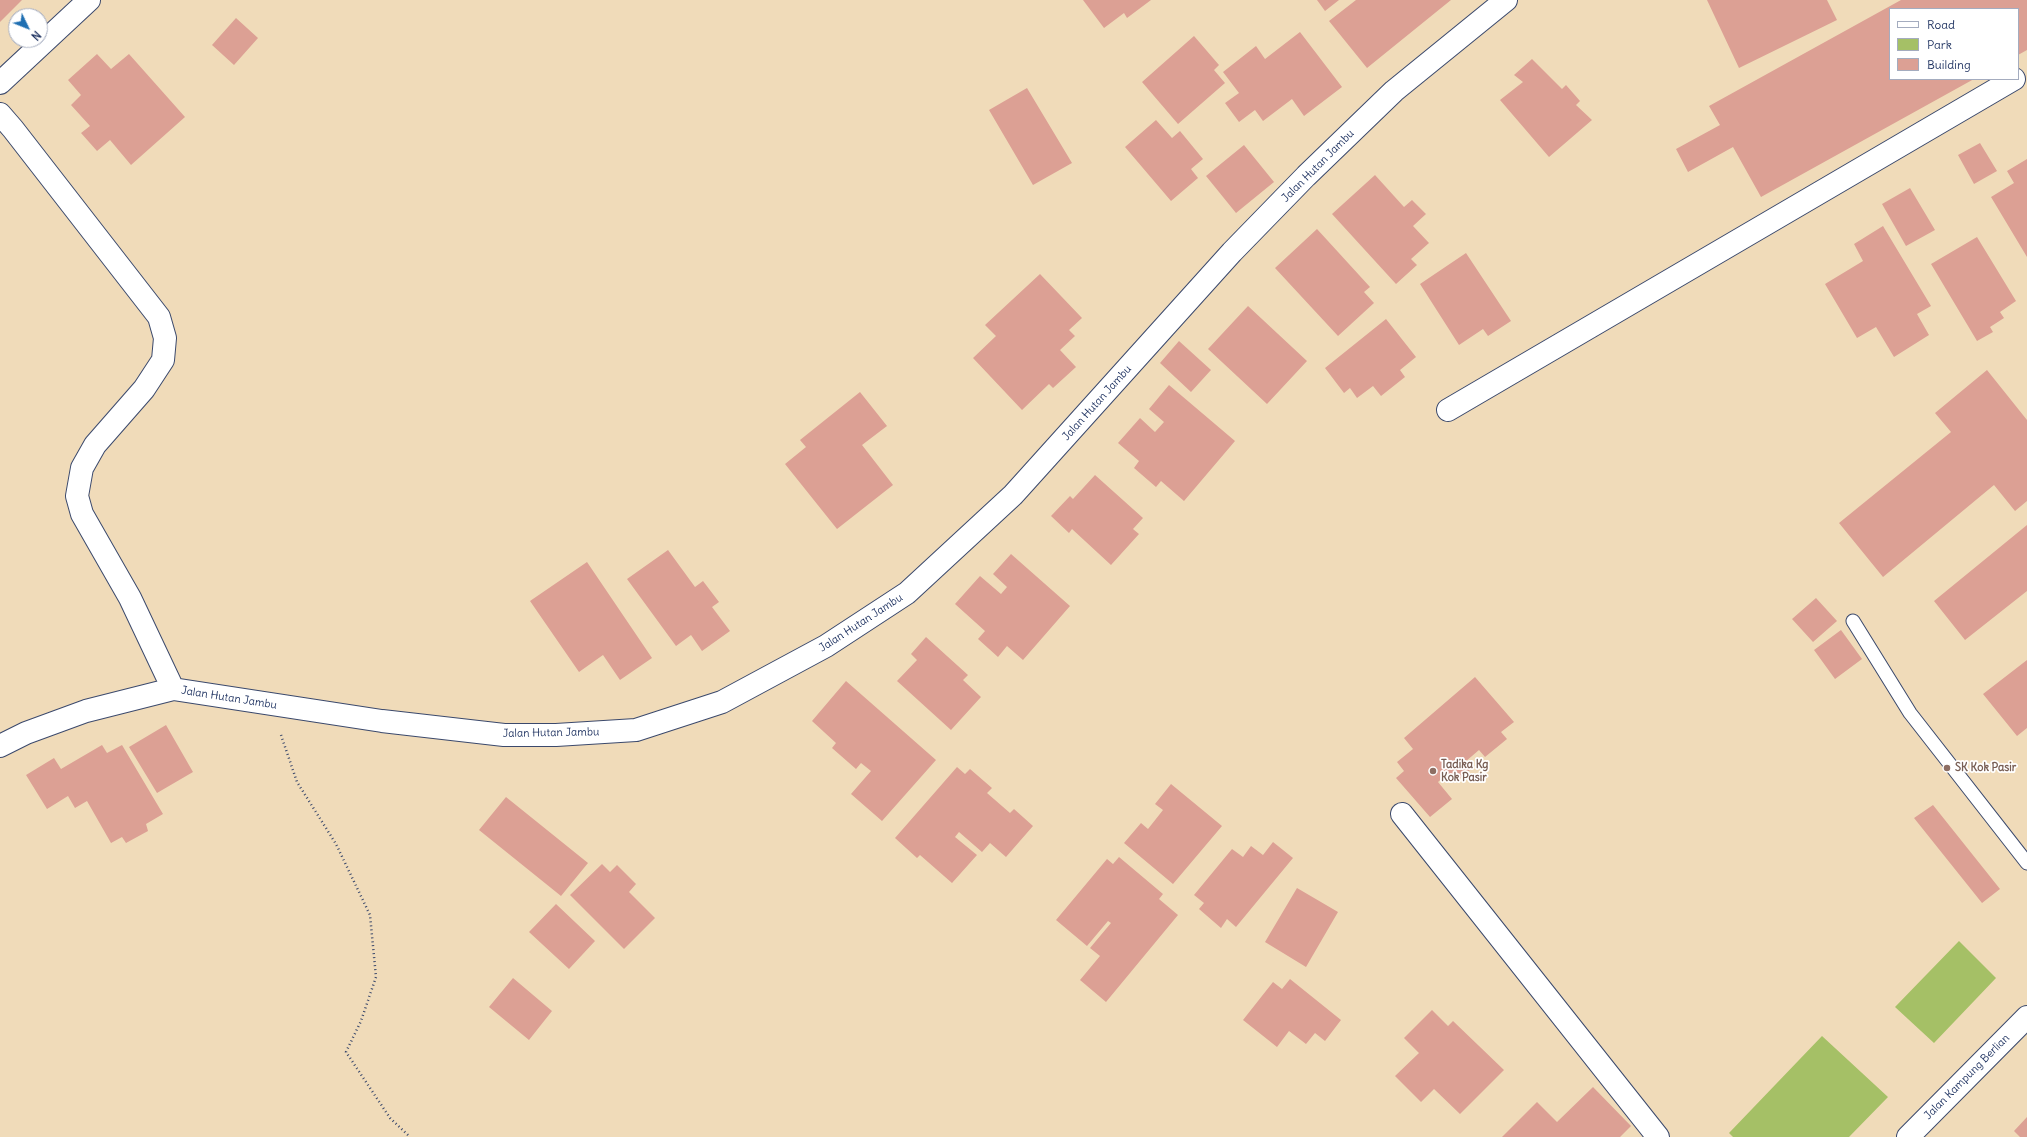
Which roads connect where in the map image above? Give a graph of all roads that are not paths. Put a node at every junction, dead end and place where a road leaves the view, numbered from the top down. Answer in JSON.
{"nodes":[{"id":1,"x":89,"y":0,"type":"edge"},
{"id":2,"x":1506,"y":0,"type":"edge"},
{"id":3,"x":2012,"y":80,"type":"edge"},
{"id":4,"x":0,"y":84,"type":"edge"},
{"id":5,"x":0,"y":114,"type":"edge"},
{"id":6,"x":1448,"y":410,"type":"dead end"},
{"id":7,"x":1853,"y":621,"type":"dead end"},
{"id":8,"x":173,"y":689,"type":"junction"},
{"id":9,"x":0,"y":746,"type":"edge"},
{"id":10,"x":1402,"y":814,"type":"dead end"},
{"id":11,"x":2027,"y":863,"type":"edge"},
{"id":12,"x":2027,"y":1017,"type":"edge"},
{"id":13,"x":1658,"y":1137,"type":"edge"},
{"id":14,"x":1908,"y":1137,"type":"edge"}],
"edges":[{"from":1,"to":4,"type":"street"},
{"from":2,"to":8,"type":"street","name":"Jalan Hutan Jambu"},
{"from":3,"to":6,"type":"street"},
{"from":5,"to":8,"type":"street"},
{"from":7,"to":11,"type":"lane"},
{"from":8,"to":9,"type":"street","name":"Jalan Hutan Jambu"},
{"from":10,"to":13,"type":"street"},
{"from":12,"to":14,"type":"street","name":"Jalan Kampung Berlian"}]}
